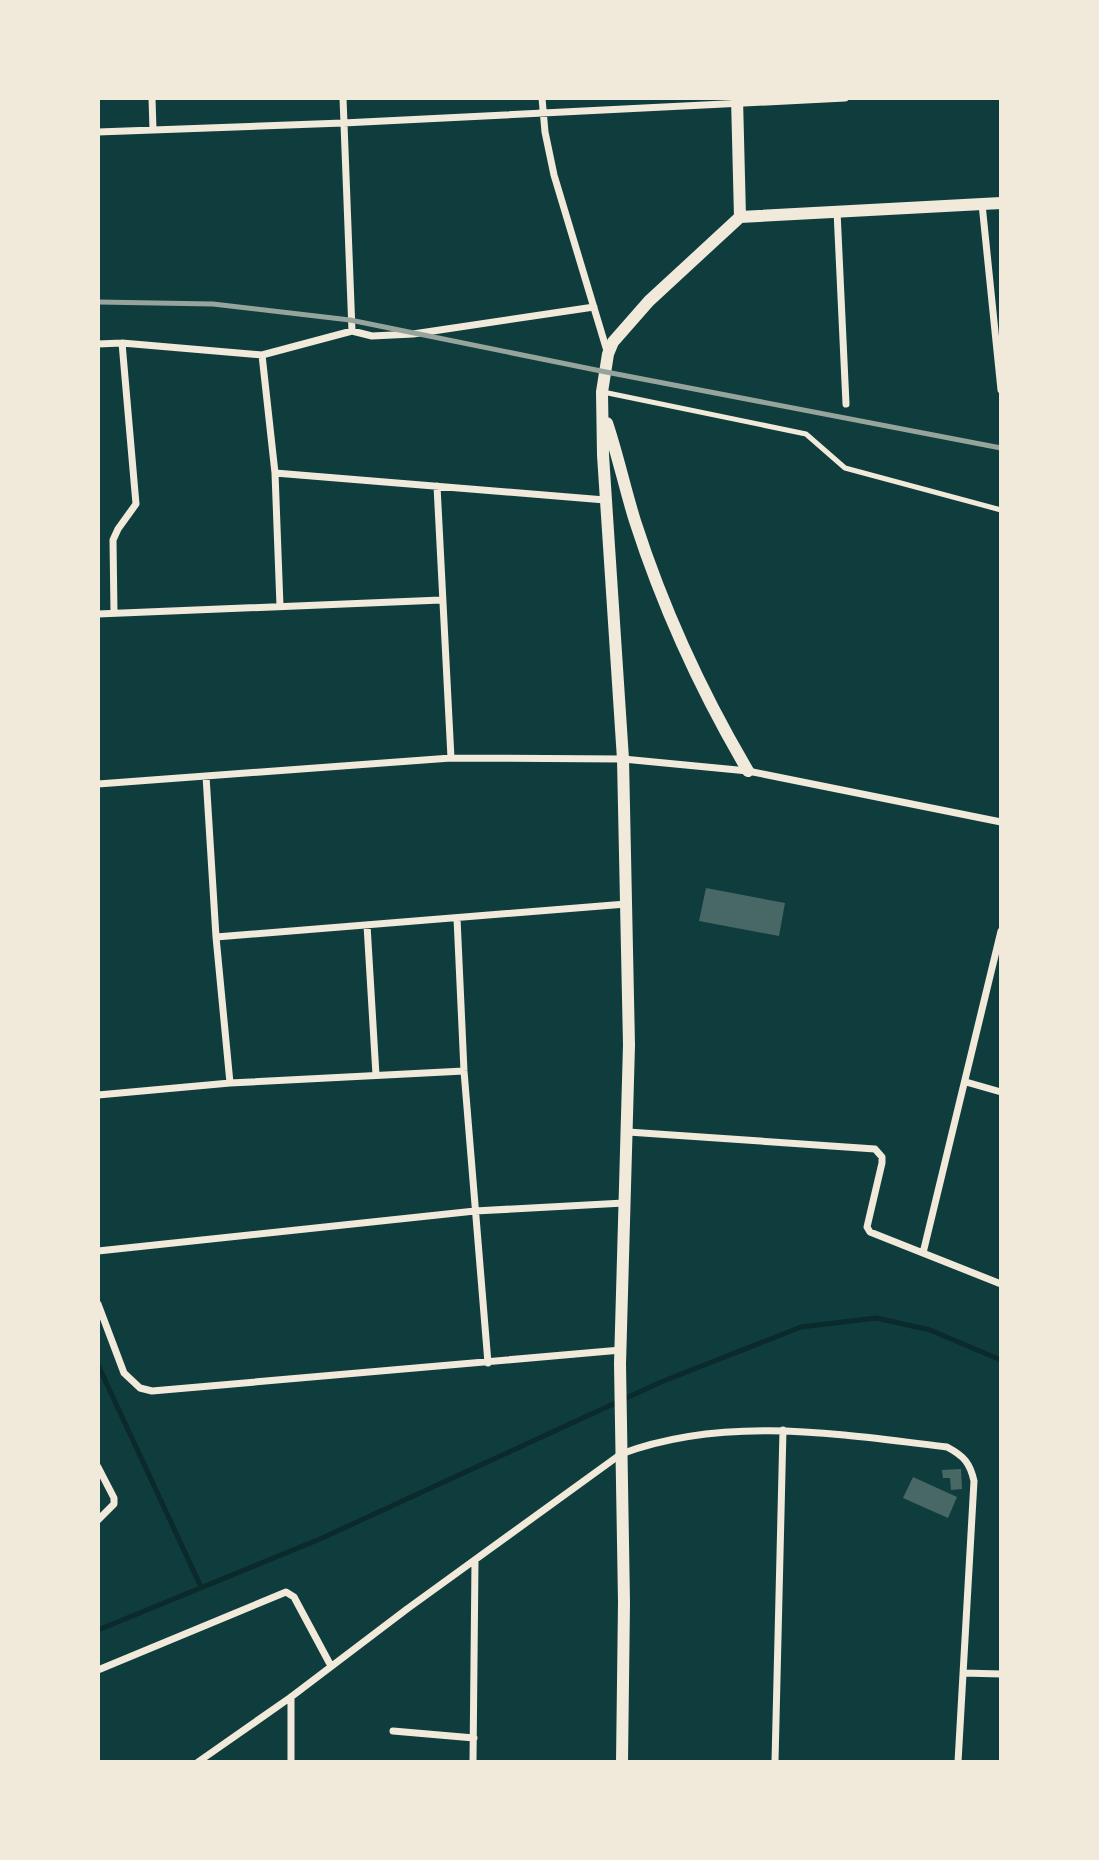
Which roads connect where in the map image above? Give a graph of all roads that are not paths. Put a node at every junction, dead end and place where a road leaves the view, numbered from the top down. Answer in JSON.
{"nodes":[{"id":1,"x":152,"y":98,"type":"edge"},
{"id":2,"x":342,"y":98,"type":"edge"},
{"id":3,"x":542,"y":98,"type":"edge"},
{"id":4,"x":845,"y":98,"type":"edge"},
{"id":5,"x":737,"y":101,"type":"edge"},
{"id":6,"x":543,"y":113,"type":"junction"},
{"id":7,"x":343,"y":123,"type":"junction"},
{"id":8,"x":153,"y":130,"type":"junction"},
{"id":9,"x":98,"y":132,"type":"edge"},
{"id":10,"x":1001,"y":203,"type":"edge"},
{"id":11,"x":982,"y":204,"type":"junction"},
{"id":12,"x":837,"y":211,"type":"junction"},
{"id":13,"x":740,"y":217,"type":"junction"},
{"id":14,"x":594,"y":307,"type":"junction"},
{"id":15,"x":352,"y":331,"type":"junction"},
{"id":16,"x":122,"y":343,"type":"junction"},
{"id":17,"x":98,"y":344,"type":"edge"},
{"id":18,"x":608,"y":354,"type":"junction"},
{"id":19,"x":262,"y":355,"type":"junction"},
{"id":20,"x":1001,"y":390,"type":"edge"},
{"id":21,"x":602,"y":391,"type":"junction"},
{"id":22,"x":846,"y":404,"type":"dead end"},
{"id":23,"x":604,"y":413,"type":"junction"},
{"id":24,"x":275,"y":473,"type":"junction"},
{"id":25,"x":436,"y":486,"type":"junction"},
{"id":26,"x":605,"y":500,"type":"junction"},
{"id":27,"x":1001,"y":510,"type":"edge"},
{"id":28,"x":441,"y":600,"type":"junction"},
{"id":29,"x":280,"y":606,"type":"junction"},
{"id":30,"x":114,"y":613,"type":"junction"},
{"id":31,"x":98,"y":614,"type":"edge"},
{"id":32,"x":451,"y":758,"type":"junction"},
{"id":33,"x":623,"y":759,"type":"junction"},
{"id":34,"x":748,"y":771,"type":"junction"},
{"id":35,"x":206,"y":776,"type":"junction"},
{"id":36,"x":98,"y":784,"type":"edge"},
{"id":37,"x":1001,"y":822,"type":"edge"},
{"id":38,"x":626,"y":904,"type":"junction"},
{"id":39,"x":457,"y":918,"type":"junction"},
{"id":40,"x":367,"y":925,"type":"junction"},
{"id":41,"x":1001,"y":931,"type":"edge"},
{"id":42,"x":216,"y":937,"type":"junction"},
{"id":43,"x":464,"y":1071,"type":"junction"},
{"id":44,"x":376,"y":1075,"type":"junction"},
{"id":45,"x":966,"y":1082,"type":"junction"},
{"id":46,"x":230,"y":1083,"type":"junction"},
{"id":47,"x":1001,"y":1092,"type":"edge"},
{"id":48,"x":98,"y":1095,"type":"edge"},
{"id":49,"x":628,"y":1132,"type":"junction"},
{"id":50,"x":624,"y":1203,"type":"junction"},
{"id":51,"x":475,"y":1211,"type":"junction"},
{"id":52,"x":98,"y":1251,"type":"edge"},
{"id":53,"x":923,"y":1253,"type":"junction"},
{"id":54,"x":1001,"y":1284,"type":"edge"},
{"id":55,"x":98,"y":1304,"type":"edge"},
{"id":56,"x":621,"y":1350,"type":"junction"},
{"id":57,"x":488,"y":1363,"type":"junction"},
{"id":58,"x":783,"y":1430,"type":"junction"},
{"id":59,"x":621,"y":1454,"type":"junction"},
{"id":60,"x":98,"y":1467,"type":"edge"},
{"id":61,"x":98,"y":1520,"type":"edge"},
{"id":62,"x":475,"y":1561,"type":"junction"},
{"id":63,"x":331,"y":1666,"type":"junction"},
{"id":64,"x":98,"y":1671,"type":"edge"},
{"id":65,"x":963,"y":1673,"type":"junction"},
{"id":66,"x":1001,"y":1674,"type":"edge"},
{"id":67,"x":291,"y":1697,"type":"junction"},
{"id":68,"x":393,"y":1731,"type":"dead end"},
{"id":69,"x":474,"y":1738,"type":"junction"},
{"id":70,"x":198,"y":1762,"type":"edge"},
{"id":71,"x":291,"y":1762,"type":"edge"},
{"id":72,"x":473,"y":1762,"type":"edge"},
{"id":73,"x":622,"y":1762,"type":"edge"},
{"id":74,"x":775,"y":1762,"type":"edge"},
{"id":75,"x":958,"y":1762,"type":"edge"}],
"edges":[{"from":1,"to":8,"type":"street"},
{"from":2,"to":7,"type":"street"},
{"from":3,"to":6,"type":"street"},
{"from":4,"to":5,"type":"street"},
{"from":5,"to":6,"type":"street"},
{"from":5,"to":13,"type":"street"},
{"from":6,"to":7,"type":"street"},
{"from":6,"to":14,"type":"street"},
{"from":7,"to":8,"type":"street"},
{"from":7,"to":15,"type":"street"},
{"from":8,"to":9,"type":"street"},
{"from":10,"to":11,"type":"street"},
{"from":11,"to":12,"type":"street"},
{"from":11,"to":20,"type":"street"},
{"from":12,"to":13,"type":"street"},
{"from":12,"to":22,"type":"street"},
{"from":13,"to":18,"type":"street"},
{"from":14,"to":15,"type":"street"},
{"from":14,"to":18,"type":"street"},
{"from":15,"to":19,"type":"street"},
{"from":16,"to":17,"type":"street"},
{"from":16,"to":19,"type":"street"},
{"from":16,"to":30,"type":"street"},
{"from":18,"to":21,"type":"street"},
{"from":19,"to":24,"type":"street"},
{"from":21,"to":23,"type":"street"},
{"from":21,"to":27,"type":"lane"},
{"from":23,"to":26,"type":"street"},
{"from":23,"to":34,"type":"street"},
{"from":24,"to":25,"type":"street"},
{"from":24,"to":29,"type":"street"},
{"from":25,"to":26,"type":"street"},
{"from":25,"to":28,"type":"street"},
{"from":26,"to":33,"type":"street"},
{"from":28,"to":29,"type":"street"},
{"from":28,"to":32,"type":"street"},
{"from":29,"to":30,"type":"street"},
{"from":30,"to":31,"type":"street"},
{"from":32,"to":33,"type":"street"},
{"from":32,"to":35,"type":"street"},
{"from":33,"to":34,"type":"street"},
{"from":33,"to":38,"type":"street"},
{"from":34,"to":37,"type":"street"},
{"from":35,"to":36,"type":"street"},
{"from":35,"to":42,"type":"street"},
{"from":38,"to":39,"type":"street"},
{"from":38,"to":49,"type":"street"},
{"from":39,"to":40,"type":"street"},
{"from":39,"to":43,"type":"street"},
{"from":40,"to":42,"type":"street"},
{"from":40,"to":44,"type":"street"},
{"from":41,"to":45,"type":"street"},
{"from":42,"to":46,"type":"street"},
{"from":43,"to":44,"type":"street"},
{"from":43,"to":51,"type":"street"},
{"from":44,"to":46,"type":"street"},
{"from":45,"to":47,"type":"street"},
{"from":45,"to":53,"type":"street"},
{"from":46,"to":48,"type":"street"},
{"from":49,"to":50,"type":"street"},
{"from":49,"to":53,"type":"street"},
{"from":50,"to":51,"type":"street"},
{"from":50,"to":56,"type":"street"},
{"from":51,"to":52,"type":"street"},
{"from":51,"to":57,"type":"street"},
{"from":53,"to":54,"type":"street"},
{"from":55,"to":57,"type":"street"},
{"from":56,"to":57,"type":"street"},
{"from":56,"to":59,"type":"street"},
{"from":58,"to":59,"type":"street"},
{"from":58,"to":65,"type":"street"},
{"from":58,"to":74,"type":"street"},
{"from":59,"to":62,"type":"street"},
{"from":59,"to":73,"type":"street"},
{"from":60,"to":61,"type":"street"},
{"from":62,"to":63,"type":"street"},
{"from":62,"to":69,"type":"street"},
{"from":63,"to":64,"type":"street"},
{"from":63,"to":67,"type":"street"},
{"from":65,"to":66,"type":"street"},
{"from":65,"to":75,"type":"street"},
{"from":67,"to":70,"type":"street"},
{"from":67,"to":71,"type":"street"},
{"from":68,"to":69,"type":"street"},
{"from":69,"to":72,"type":"street"}]}
